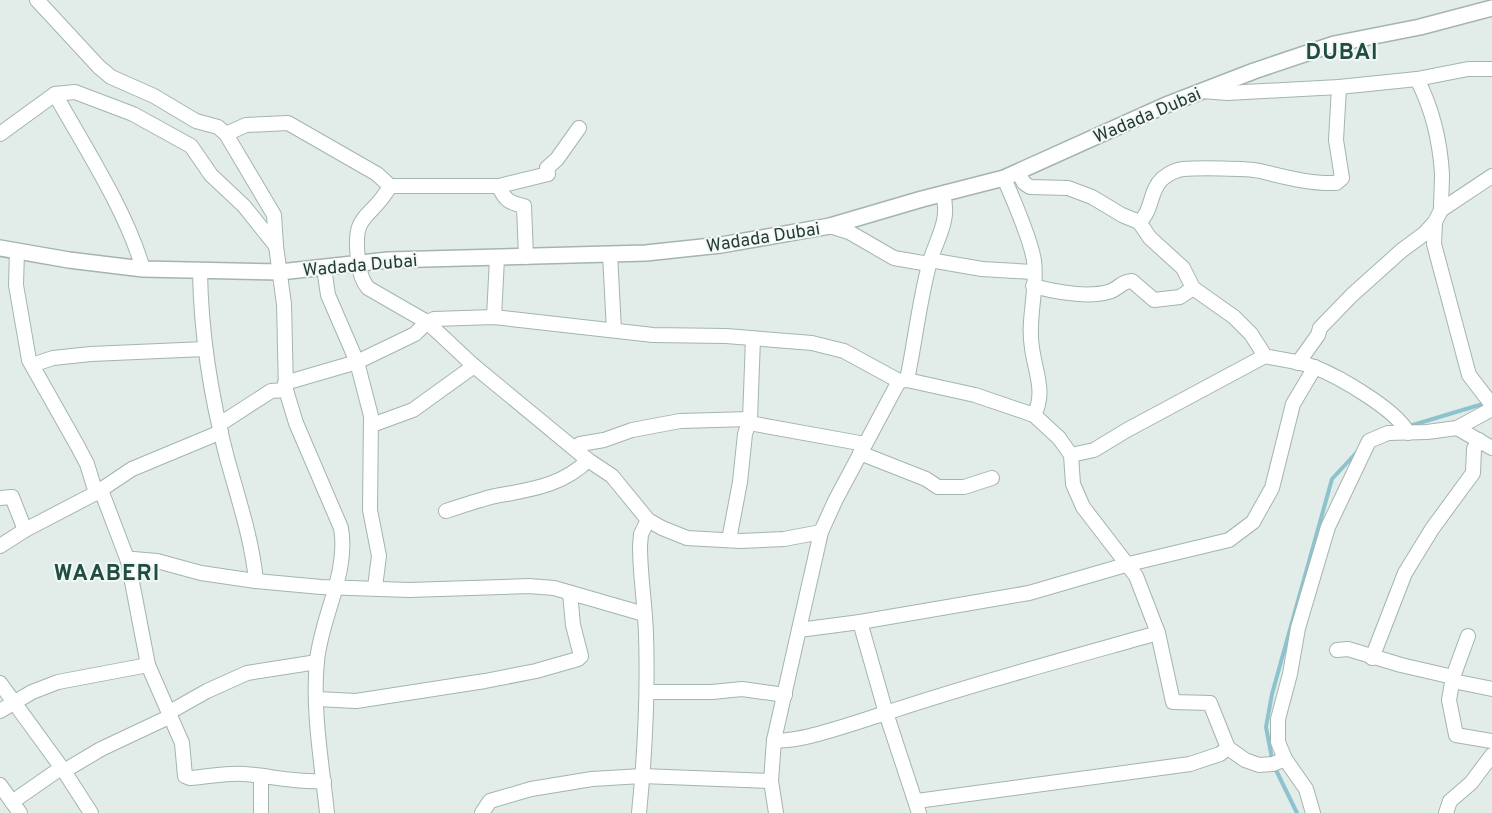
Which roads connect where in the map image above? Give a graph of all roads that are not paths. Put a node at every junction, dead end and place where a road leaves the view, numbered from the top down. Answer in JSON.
{"nodes":[{"id":1,"x":37,"y":0,"type":"edge"},
{"id":2,"x":1492,"y":8,"type":"edge"},
{"id":3,"x":1492,"y":69,"type":"edge"},
{"id":4,"x":1417,"y":79,"type":"junction"},
{"id":5,"x":1338,"y":87,"type":"junction"},
{"id":6,"x":1202,"y":92,"type":"junction"},
{"id":7,"x":55,"y":94,"type":"junction"},
{"id":8,"x":579,"y":128,"type":"dead end"},
{"id":9,"x":0,"y":134,"type":"edge"},
{"id":10,"x":226,"y":134,"type":"junction"},
{"id":11,"x":1011,"y":175,"type":"junction"},
{"id":12,"x":1492,"y":176,"type":"edge"},
{"id":13,"x":390,"y":186,"type":"junction"},
{"id":14,"x":500,"y":186,"type":"junction"},
{"id":15,"x":944,"y":195,"type":"junction"},
{"id":16,"x":1438,"y":216,"type":"junction"},
{"id":17,"x":1139,"y":222,"type":"junction"},
{"id":18,"x":830,"y":226,"type":"junction"},
{"id":19,"x":276,"y":246,"type":"junction"},
{"id":20,"x":0,"y":248,"type":"edge"},
{"id":21,"x":17,"y":251,"type":"junction"},
{"id":22,"x":610,"y":254,"type":"junction"},
{"id":23,"x":526,"y":257,"type":"junction"},
{"id":24,"x":497,"y":258,"type":"junction"},
{"id":25,"x":358,"y":262,"type":"junction"},
{"id":26,"x":930,"y":262,"type":"junction"},
{"id":27,"x":324,"y":268,"type":"junction"},
{"id":28,"x":143,"y":269,"type":"junction"},
{"id":29,"x":200,"y":272,"type":"junction"},
{"id":30,"x":280,"y":272,"type":"junction"},
{"id":31,"x":1033,"y":272,"type":"junction"},
{"id":32,"x":1033,"y":286,"type":"junction"},
{"id":33,"x":1193,"y":288,"type":"junction"},
{"id":34,"x":494,"y":317,"type":"junction"},
{"id":35,"x":427,"y":322,"type":"junction"},
{"id":36,"x":614,"y":330,"type":"junction"},
{"id":37,"x":753,"y":339,"type":"junction"},
{"id":38,"x":205,"y":349,"type":"junction"},
{"id":39,"x":1265,"y":356,"type":"junction"},
{"id":40,"x":357,"y":362,"type":"junction"},
{"id":41,"x":1298,"y":363,"type":"junction"},
{"id":42,"x":32,"y":365,"type":"junction"},
{"id":43,"x":474,"y":366,"type":"junction"},
{"id":44,"x":1315,"y":367,"type":"junction"},
{"id":45,"x":903,"y":381,"type":"junction"},
{"id":46,"x":286,"y":387,"type":"junction"},
{"id":47,"x":1492,"y":407,"type":"edge"},
{"id":48,"x":1034,"y":415,"type":"junction"},
{"id":49,"x":750,"y":421,"type":"junction"},
{"id":50,"x":372,"y":426,"type":"junction"},
{"id":51,"x":220,"y":428,"type":"junction"},
{"id":52,"x":1457,"y":428,"type":"junction"},
{"id":53,"x":1408,"y":433,"type":"junction"},
{"id":54,"x":1479,"y":440,"type":"junction"},
{"id":55,"x":574,"y":448,"type":"junction"},
{"id":56,"x":1492,"y":448,"type":"edge"},
{"id":57,"x":863,"y":449,"type":"junction"},
{"id":58,"x":1071,"y":455,"type":"junction"},
{"id":59,"x":588,"y":460,"type":"junction"},
{"id":60,"x":992,"y":478,"type":"dead end"},
{"id":61,"x":99,"y":491,"type":"junction"},
{"id":62,"x":0,"y":498,"type":"edge"},
{"id":63,"x":446,"y":511,"type":"dead end"},
{"id":64,"x":648,"y":520,"type":"junction"},
{"id":65,"x":25,"y":530,"type":"junction"},
{"id":66,"x":822,"y":532,"type":"junction"},
{"id":67,"x":729,"y":540,"type":"junction"},
{"id":68,"x":0,"y":546,"type":"edge"},
{"id":69,"x":128,"y":561,"type":"junction"},
{"id":70,"x":1129,"y":564,"type":"junction"},
{"id":71,"x":256,"y":581,"type":"junction"},
{"id":72,"x":336,"y":586,"type":"junction"},
{"id":73,"x":375,"y":587,"type":"junction"},
{"id":74,"x":570,"y":593,"type":"junction"},
{"id":75,"x":644,"y":614,"type":"junction"},
{"id":76,"x":860,"y":622,"type":"junction"},
{"id":77,"x":800,"y":630,"type":"junction"},
{"id":78,"x":1158,"y":633,"type":"junction"},
{"id":79,"x":1468,"y":636,"type":"dead end"},
{"id":80,"x":1337,"y":650,"type":"dead end"},
{"id":81,"x":1372,"y":658,"type":"junction"},
{"id":82,"x":317,"y":662,"type":"junction"},
{"id":83,"x":148,"y":665,"type":"junction"},
{"id":84,"x":1453,"y":679,"type":"junction"},
{"id":85,"x":0,"y":683,"type":"edge"},
{"id":86,"x":1492,"y":689,"type":"edge"},
{"id":87,"x":647,"y":692,"type":"junction"},
{"id":88,"x":785,"y":695,"type":"junction"},
{"id":89,"x":317,"y":699,"type":"junction"},
{"id":90,"x":13,"y":702,"type":"junction"},
{"id":91,"x":0,"y":711,"type":"edge"},
{"id":92,"x":886,"y":713,"type":"junction"},
{"id":93,"x":169,"y":715,"type":"junction"},
{"id":94,"x":774,"y":740,"type":"junction"},
{"id":95,"x":1492,"y":741,"type":"edge"},
{"id":96,"x":1228,"y":748,"type":"junction"},
{"id":97,"x":1492,"y":755,"type":"edge"},
{"id":98,"x":1285,"y":759,"type":"junction"},
{"id":99,"x":63,"y":770,"type":"junction"},
{"id":100,"x":642,"y":776,"type":"junction"},
{"id":101,"x":261,"y":777,"type":"junction"},
{"id":102,"x":324,"y":781,"type":"junction"},
{"id":103,"x":771,"y":781,"type":"junction"},
{"id":104,"x":0,"y":785,"type":"edge"},
{"id":105,"x":918,"y":807,"type":"edge"},
{"id":106,"x":16,"y":808,"type":"edge"},
{"id":107,"x":91,"y":813,"type":"edge"},
{"id":108,"x":261,"y":813,"type":"edge"},
{"id":109,"x":327,"y":813,"type":"edge"},
{"id":110,"x":482,"y":813,"type":"edge"},
{"id":111,"x":639,"y":813,"type":"edge"},
{"id":112,"x":776,"y":813,"type":"edge"},
{"id":113,"x":1313,"y":813,"type":"edge"},
{"id":114,"x":1446,"y":813,"type":"edge"}],
"edges":[{"from":1,"to":10,"type":"street"},
{"from":2,"to":6,"type":"street","name":"Wadada Dubai"},
{"from":3,"to":4,"type":"street"},
{"from":4,"to":5,"type":"street"},
{"from":4,"to":16,"type":"street"},
{"from":5,"to":6,"type":"street"},
{"from":5,"to":17,"type":"street"},
{"from":6,"to":11,"type":"street","name":"Wadada Dubai"},
{"from":7,"to":9,"type":"street"},
{"from":7,"to":19,"type":"street"},
{"from":7,"to":28,"type":"street"},
{"from":8,"to":14,"type":"street"},
{"from":10,"to":13,"type":"street"},
{"from":10,"to":19,"type":"street"},
{"from":11,"to":15,"type":"street","name":"Wadada Dubai"},
{"from":11,"to":17,"type":"street"},
{"from":11,"to":31,"type":"street"},
{"from":12,"to":16,"type":"street"},
{"from":13,"to":14,"type":"street"},
{"from":13,"to":25,"type":"street"},
{"from":14,"to":23,"type":"street"},
{"from":15,"to":18,"type":"street","name":"Wadada Dubai"},
{"from":15,"to":26,"type":"street"},
{"from":16,"to":41,"type":"street"},
{"from":16,"to":47,"type":"street"},
{"from":17,"to":33,"type":"street"},
{"from":18,"to":22,"type":"street","name":"Wadada Dubai"},
{"from":18,"to":26,"type":"street"},
{"from":19,"to":30,"type":"street"},
{"from":20,"to":21,"type":"street","name":"Wadada Dubai"},
{"from":21,"to":28,"type":"street","name":"Wadada Dubai"},
{"from":21,"to":42,"type":"street"},
{"from":22,"to":23,"type":"street","name":"Wadada Dubai"},
{"from":22,"to":36,"type":"street"},
{"from":23,"to":24,"type":"street","name":"Wadada Dubai"},
{"from":24,"to":25,"type":"street","name":"Wadada Dubai"},
{"from":24,"to":34,"type":"street"},
{"from":25,"to":27,"type":"street","name":"Wadada Dubai"},
{"from":25,"to":35,"type":"street"},
{"from":26,"to":31,"type":"street"},
{"from":26,"to":45,"type":"street"},
{"from":27,"to":30,"type":"street","name":"Wadada Dubai"},
{"from":27,"to":40,"type":"street"},
{"from":28,"to":29,"type":"street","name":"Wadada Dubai"},
{"from":29,"to":30,"type":"street","name":"Wadada Dubai"},
{"from":29,"to":38,"type":"street"},
{"from":30,"to":46,"type":"street"},
{"from":31,"to":32,"type":"street"},
{"from":32,"to":33,"type":"street"},
{"from":32,"to":48,"type":"street"},
{"from":33,"to":39,"type":"street"},
{"from":34,"to":35,"type":"street"},
{"from":34,"to":36,"type":"street"},
{"from":35,"to":40,"type":"street"},
{"from":35,"to":43,"type":"street"},
{"from":36,"to":37,"type":"street"},
{"from":37,"to":45,"type":"street"},
{"from":37,"to":49,"type":"street"},
{"from":38,"to":42,"type":"street"},
{"from":38,"to":51,"type":"street"},
{"from":39,"to":41,"type":"street"},
{"from":39,"to":58,"type":"street"},
{"from":40,"to":46,"type":"street"},
{"from":40,"to":50,"type":"street"},
{"from":41,"to":44,"type":"street"},
{"from":42,"to":61,"type":"street"},
{"from":43,"to":50,"type":"street"},
{"from":43,"to":55,"type":"street"},
{"from":44,"to":53,"type":"street"},
{"from":44,"to":70,"type":"street"},
{"from":45,"to":48,"type":"street"},
{"from":45,"to":57,"type":"street"},
{"from":46,"to":51,"type":"street"},
{"from":46,"to":72,"type":"street"},
{"from":47,"to":52,"type":"street"},
{"from":48,"to":58,"type":"street"},
{"from":49,"to":55,"type":"street"},
{"from":49,"to":57,"type":"street"},
{"from":49,"to":67,"type":"street"},
{"from":50,"to":73,"type":"street"},
{"from":51,"to":61,"type":"street"},
{"from":51,"to":71,"type":"street"},
{"from":52,"to":53,"type":"street"},
{"from":52,"to":54,"type":"street"},
{"from":53,"to":98,"type":"street"},
{"from":54,"to":56,"type":"street"},
{"from":54,"to":81,"type":"street"},
{"from":55,"to":59,"type":"street"},
{"from":57,"to":60,"type":"street"},
{"from":57,"to":66,"type":"street"},
{"from":58,"to":70,"type":"street"},
{"from":59,"to":63,"type":"street"},
{"from":59,"to":64,"type":"street"},
{"from":61,"to":65,"type":"street"},
{"from":61,"to":69,"type":"street"},
{"from":62,"to":65,"type":"street"},
{"from":64,"to":67,"type":"street"},
{"from":64,"to":75,"type":"street"},
{"from":65,"to":68,"type":"street"},
{"from":66,"to":67,"type":"street"},
{"from":66,"to":77,"type":"street"},
{"from":69,"to":71,"type":"street"},
{"from":69,"to":83,"type":"street"},
{"from":70,"to":76,"type":"street"},
{"from":70,"to":78,"type":"street"},
{"from":71,"to":72,"type":"street"},
{"from":72,"to":73,"type":"street"},
{"from":72,"to":82,"type":"street"},
{"from":73,"to":74,"type":"street"},
{"from":74,"to":75,"type":"street"},
{"from":74,"to":89,"type":"street"},
{"from":75,"to":87,"type":"street"},
{"from":76,"to":77,"type":"street"},
{"from":76,"to":92,"type":"street"},
{"from":77,"to":88,"type":"street"},
{"from":78,"to":92,"type":"street"},
{"from":78,"to":96,"type":"street"},
{"from":79,"to":84,"type":"street"},
{"from":80,"to":81,"type":"street"},
{"from":81,"to":84,"type":"street"},
{"from":82,"to":89,"type":"street"},
{"from":82,"to":93,"type":"street"},
{"from":83,"to":90,"type":"street"},
{"from":83,"to":93,"type":"street"},
{"from":84,"to":86,"type":"street"},
{"from":84,"to":95,"type":"street"},
{"from":85,"to":90,"type":"street"},
{"from":87,"to":88,"type":"street"},
{"from":87,"to":100,"type":"street"},
{"from":88,"to":94,"type":"street"},
{"from":89,"to":102,"type":"street"},
{"from":90,"to":91,"type":"street"},
{"from":90,"to":99,"type":"street"},
{"from":92,"to":94,"type":"street"},
{"from":92,"to":105,"type":"street"},
{"from":93,"to":99,"type":"street"},
{"from":93,"to":101,"type":"street"},
{"from":94,"to":103,"type":"street"},
{"from":96,"to":98,"type":"street"},
{"from":96,"to":105,"type":"street"},
{"from":97,"to":114,"type":"street"},
{"from":98,"to":113,"type":"street"},
{"from":99,"to":106,"type":"street"},
{"from":99,"to":107,"type":"street"},
{"from":100,"to":103,"type":"street"},
{"from":100,"to":110,"type":"street"},
{"from":100,"to":111,"type":"street"},
{"from":101,"to":102,"type":"street"},
{"from":101,"to":108,"type":"street"},
{"from":102,"to":109,"type":"street"},
{"from":103,"to":112,"type":"street"},
{"from":104,"to":106,"type":"street"}]}
